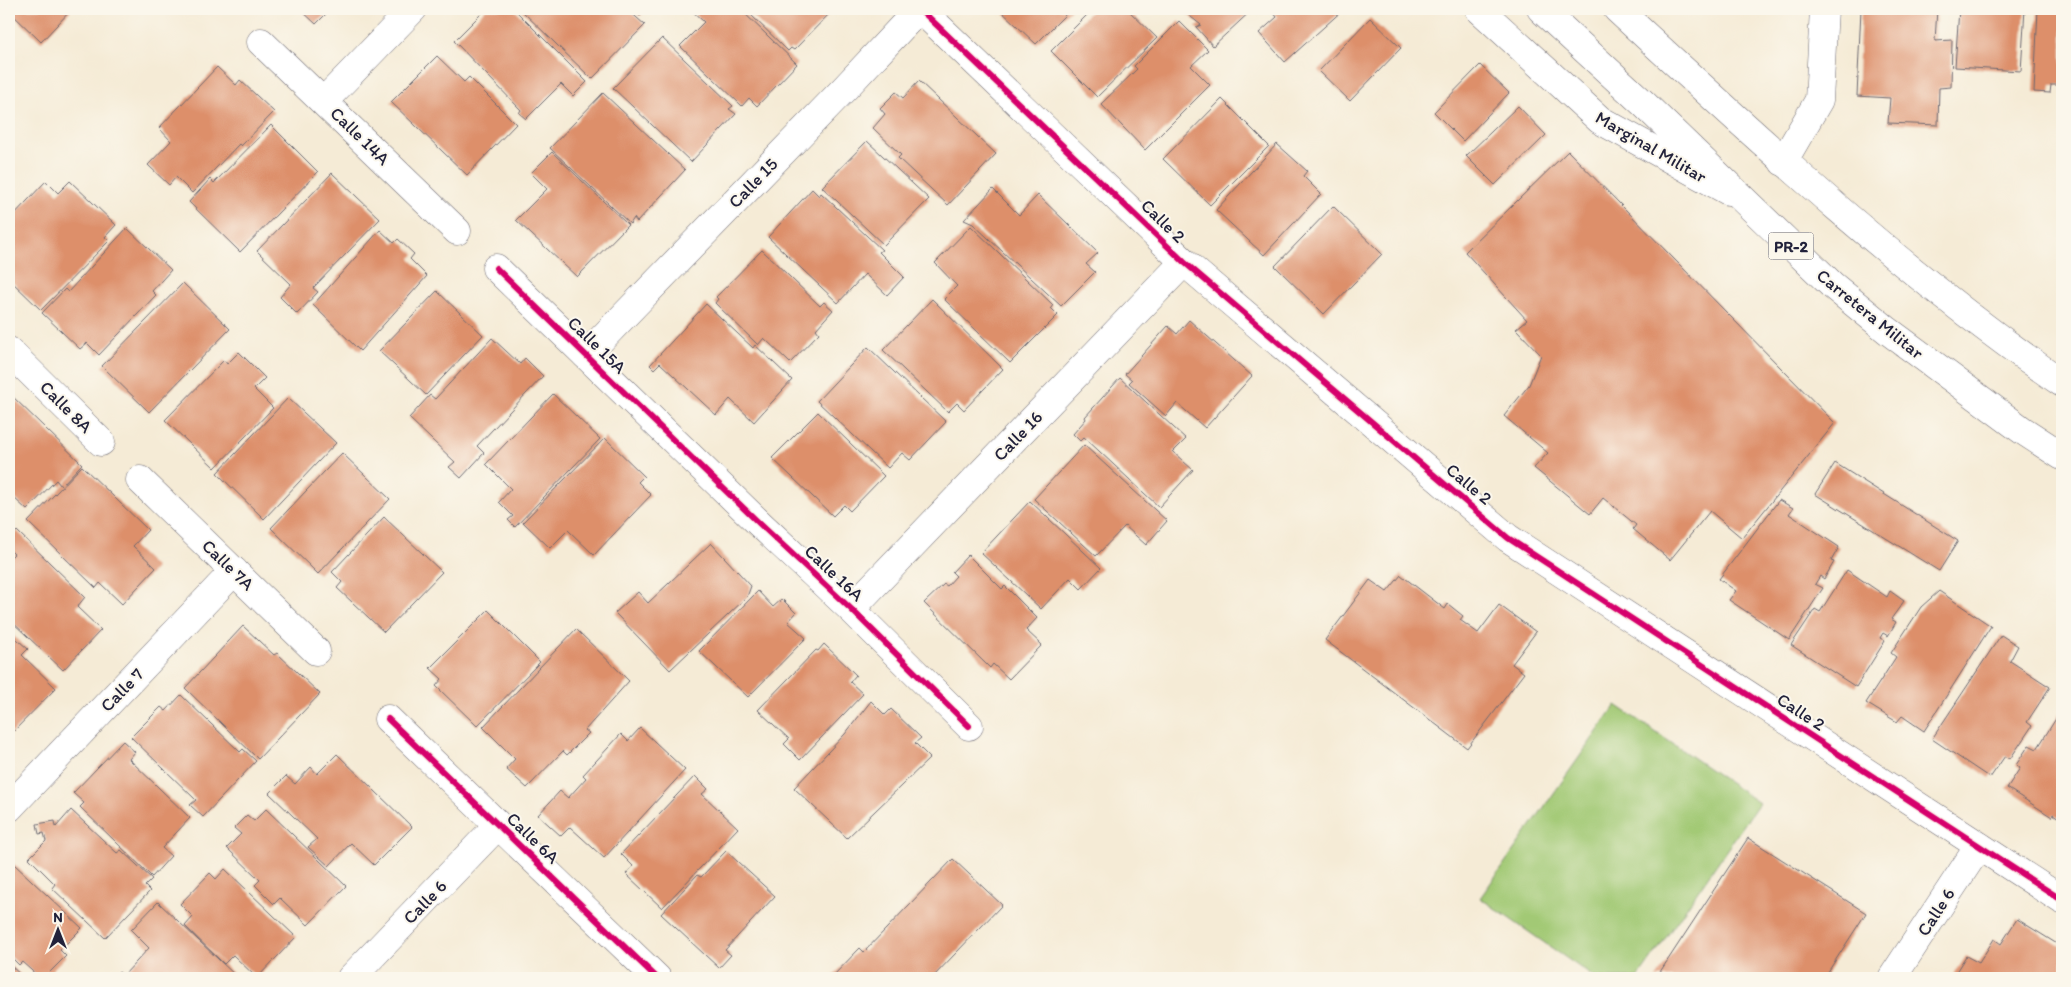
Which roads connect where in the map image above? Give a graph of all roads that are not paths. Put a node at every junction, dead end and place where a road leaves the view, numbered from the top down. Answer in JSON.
{"nodes":[{"id":1,"x":413,"y":9,"type":"edge"},
{"id":2,"x":919,"y":9,"type":"edge"},
{"id":3,"x":1479,"y":9,"type":"edge"},
{"id":4,"x":1541,"y":9,"type":"edge"},
{"id":5,"x":1617,"y":9,"type":"edge"},
{"id":6,"x":1824,"y":9,"type":"edge"},
{"id":7,"x":261,"y":42,"type":"dead end"},
{"id":8,"x":324,"y":101,"type":"junction"},
{"id":9,"x":1783,"y":162,"type":"junction"},
{"id":10,"x":1739,"y":197,"type":"junction"},
{"id":11,"x":457,"y":231,"type":"dead end"},
{"id":12,"x":1184,"y":262,"type":"junction"},
{"id":13,"x":496,"y":268,"type":"dead end"},
{"id":14,"x":9,"y":351,"type":"edge"},
{"id":15,"x":586,"y":355,"type":"junction"},
{"id":16,"x":2062,"y":382,"type":"edge"},
{"id":17,"x":101,"y":442,"type":"dead end"},
{"id":18,"x":677,"y":444,"type":"joint"},
{"id":19,"x":2062,"y":456,"type":"edge"},
{"id":20,"x":140,"y":480,"type":"dead end"},
{"id":21,"x":234,"y":571,"type":"junction"},
{"id":22,"x":851,"y":609,"type":"junction"},
{"id":23,"x":316,"y":651,"type":"dead end"},
{"id":24,"x":388,"y":719,"type":"dead end"},
{"id":25,"x":969,"y":726,"type":"dead end"},
{"id":26,"x":9,"y":808,"type":"edge"},
{"id":27,"x":498,"y":825,"type":"junction"},
{"id":28,"x":1979,"y":846,"type":"junction"},
{"id":29,"x":2062,"y":900,"type":"edge"},
{"id":30,"x":351,"y":978,"type":"edge"},
{"id":31,"x":657,"y":978,"type":"edge"},
{"id":32,"x":1892,"y":978,"type":"edge"}],
"edges":[{"from":1,"to":8,"type":"street"},
{"from":2,"to":12,"type":"street","name":"Calle 2"},
{"from":2,"to":15,"type":"street","name":"Calle 15"},
{"from":3,"to":10,"type":"street","name":"Marginal Militar"},
{"from":4,"to":10,"type":"street","name":"Carretera Militar","number":"PR-2"},
{"from":5,"to":9,"type":"street"},
{"from":6,"to":9,"type":"street"},
{"from":7,"to":8,"type":"street","name":"Calle 14A"},
{"from":8,"to":11,"type":"street","name":"Calle 14A"},
{"from":9,"to":16,"type":"street"},
{"from":10,"to":19,"type":"street","name":"Carretera Militar","number":"PR-2"},
{"from":12,"to":22,"type":"street","name":"Calle 16"},
{"from":12,"to":28,"type":"street","name":"Calle 2"},
{"from":13,"to":15,"type":"street","name":"Calle 15A"},
{"from":14,"to":17,"type":"street","name":"Calle 8A"},
{"from":15,"to":18,"type":"street","name":"Calle 15A"},
{"from":18,"to":22,"type":"street","name":"Calle 16A"},
{"from":20,"to":21,"type":"street","name":"Calle 7A"},
{"from":21,"to":23,"type":"street","name":"Calle 7A"},
{"from":21,"to":26,"type":"street","name":"Calle 7"},
{"from":22,"to":25,"type":"street","name":"Calle 16A"},
{"from":24,"to":27,"type":"street","name":"Calle 6A"},
{"from":27,"to":30,"type":"street","name":"Calle 6"},
{"from":27,"to":31,"type":"street","name":"Calle 6A"},
{"from":28,"to":29,"type":"street","name":"Calle 2"},
{"from":28,"to":32,"type":"street","name":"Calle 6"}]}
